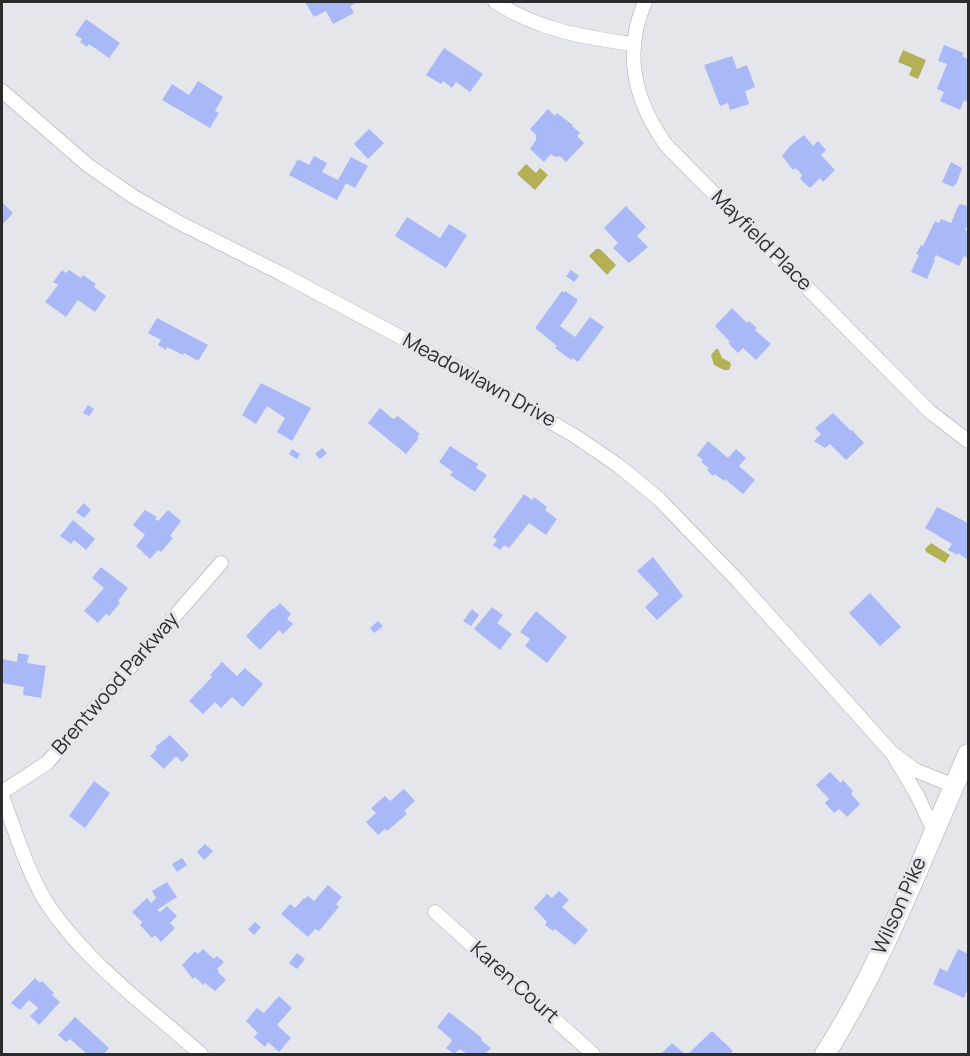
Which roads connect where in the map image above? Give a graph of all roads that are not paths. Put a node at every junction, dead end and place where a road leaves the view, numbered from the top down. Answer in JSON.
{"nodes":[{"id":1,"x":495,"y":2,"type":"edge"},
{"id":2,"x":645,"y":2,"type":"edge"},
{"id":3,"x":633,"y":44,"type":"junction"},
{"id":4,"x":2,"y":91,"type":"edge"},
{"id":5,"x":969,"y":441,"type":"edge"},
{"id":6,"x":221,"y":563,"type":"dead end"},
{"id":7,"x":892,"y":753,"type":"junction"},
{"id":8,"x":969,"y":754,"type":"edge"},
{"id":9,"x":954,"y":786,"type":"junction"},
{"id":10,"x":2,"y":794,"type":"edge"},
{"id":11,"x":933,"y":831,"type":"junction"},
{"id":12,"x":435,"y":912,"type":"dead end"},
{"id":13,"x":201,"y":1054,"type":"edge"},
{"id":14,"x":593,"y":1054,"type":"edge"},
{"id":15,"x":825,"y":1054,"type":"edge"}],
"edges":[{"from":1,"to":3,"type":"street"},
{"from":2,"to":3,"type":"street","name":"Mayfield Place"},
{"from":3,"to":5,"type":"street","name":"Mayfield Place"},
{"from":4,"to":7,"type":"street","name":"Meadowlawn Drive"},
{"from":6,"to":10,"type":"street","name":"Brentwood Parkway"},
{"from":7,"to":9,"type":"street","name":"Meadowlawn Drive"},
{"from":7,"to":11,"type":"street","name":"Meadowlawn Drive"},
{"from":8,"to":9,"type":"main road","name":"Wilson Pike"},
{"from":9,"to":11,"type":"main road","name":"Wilson Pike"},
{"from":10,"to":13,"type":"street"},
{"from":11,"to":15,"type":"main road","name":"Wilson Pike"},
{"from":12,"to":14,"type":"street","name":"Karen Court"}]}
